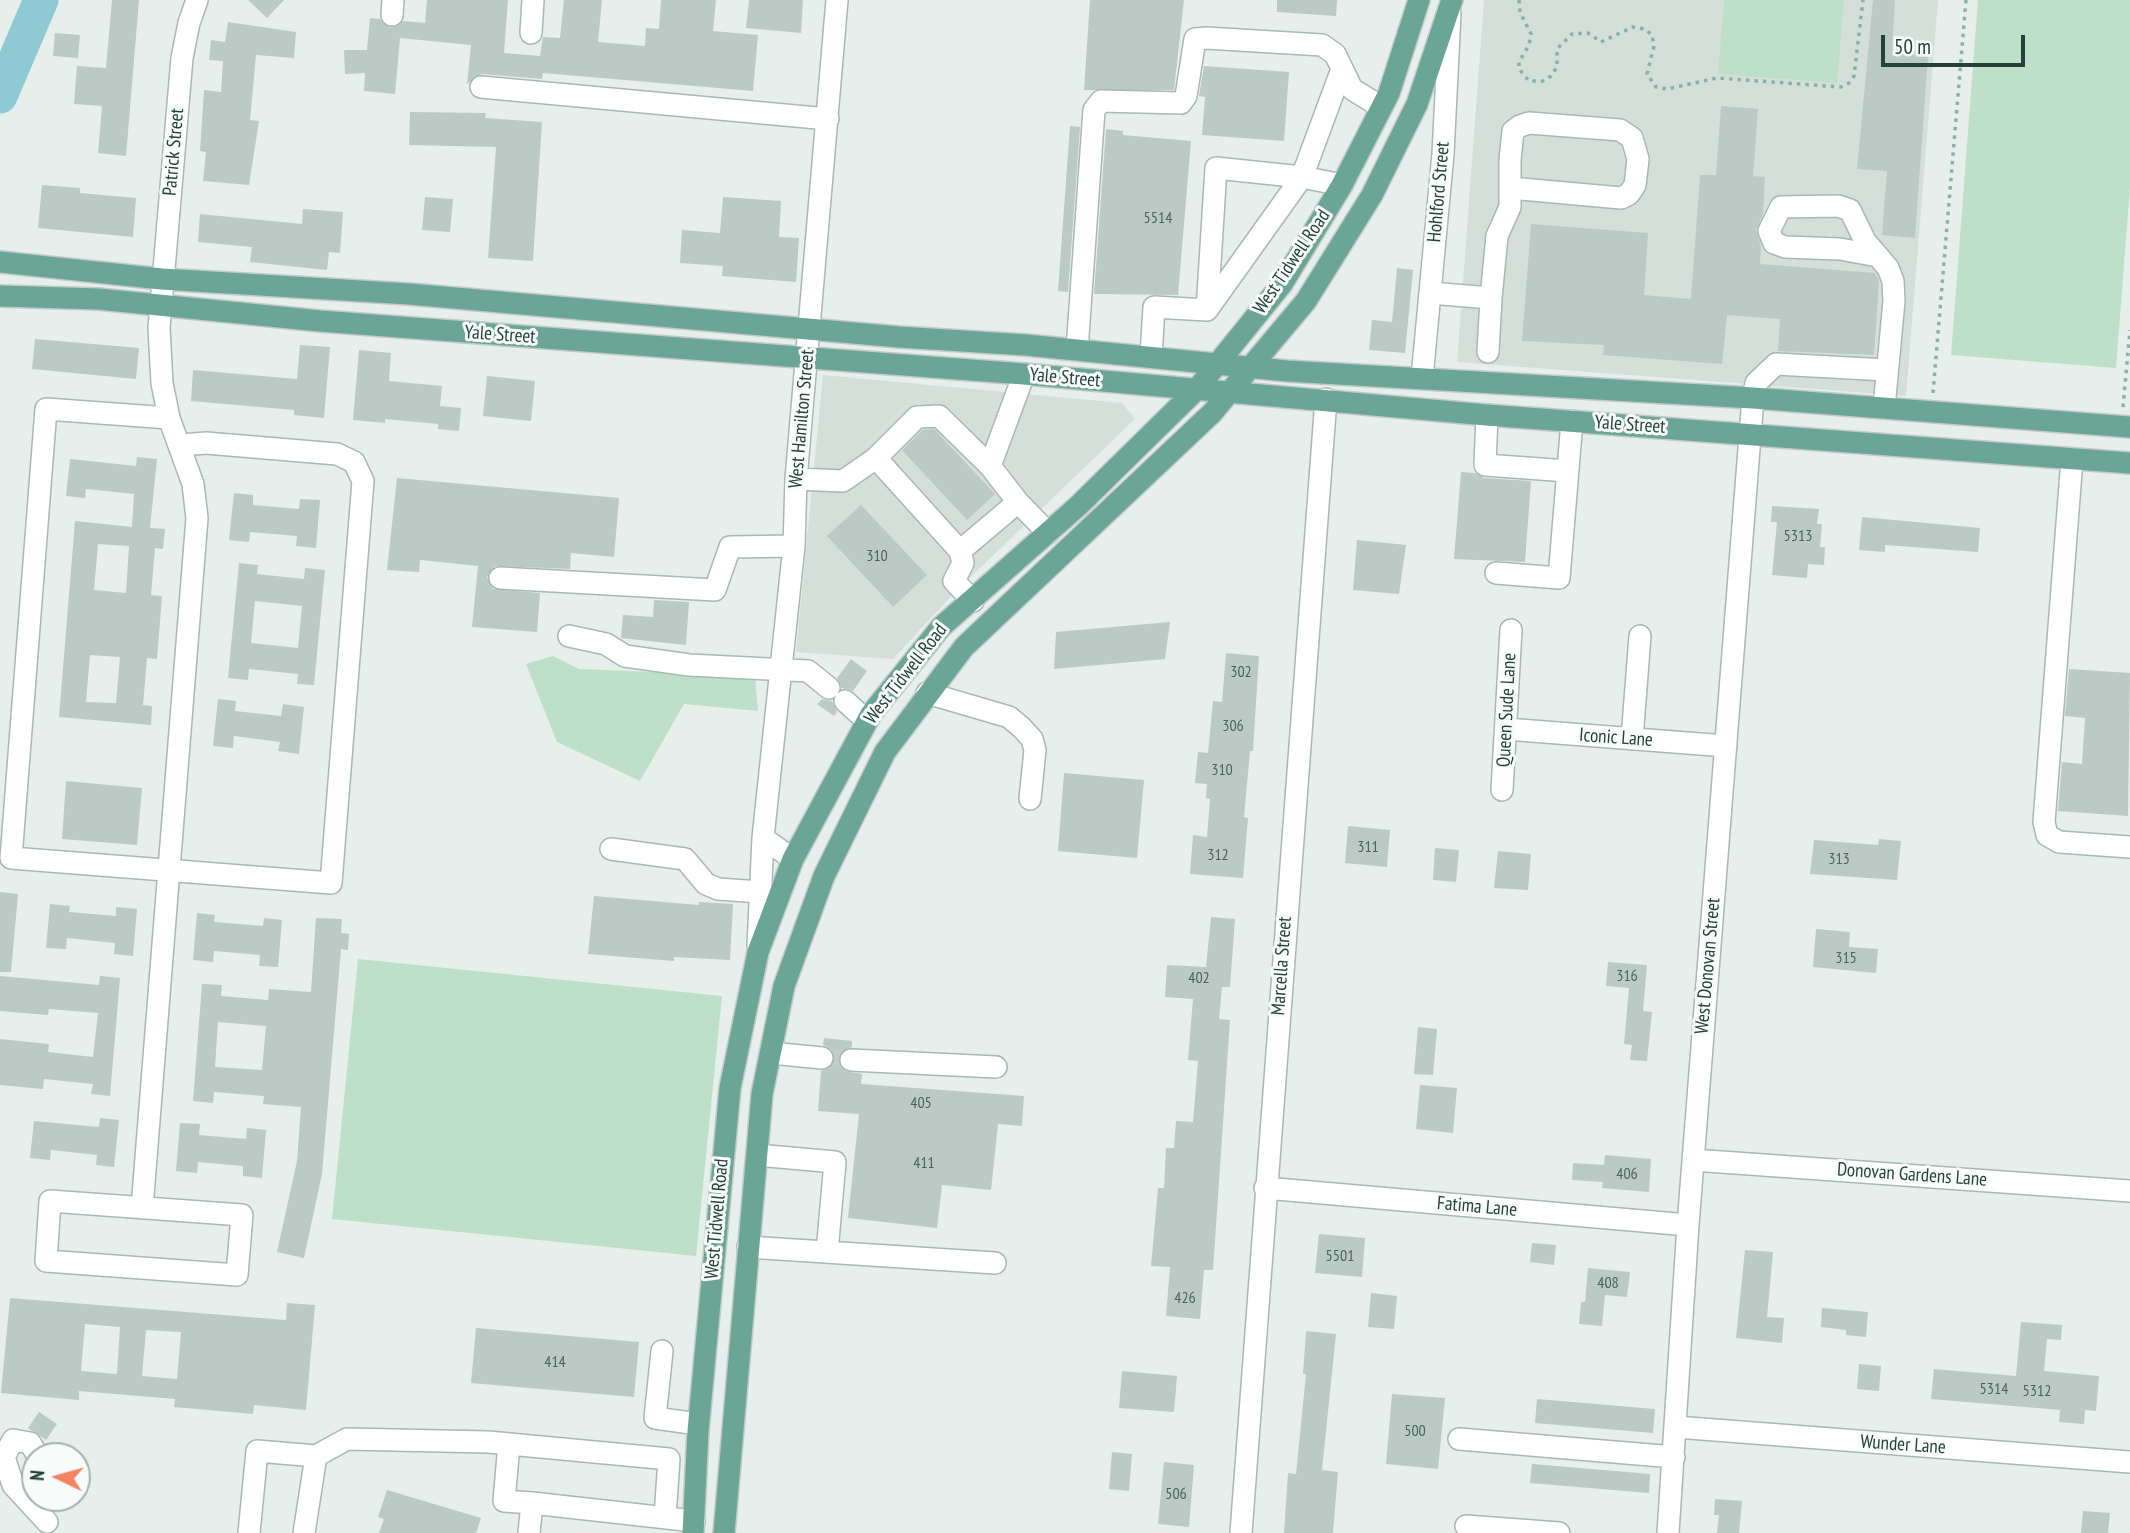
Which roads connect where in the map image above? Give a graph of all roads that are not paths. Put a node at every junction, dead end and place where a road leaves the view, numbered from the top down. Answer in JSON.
{"nodes":[{"id":1,"x":197,"y":0,"type":"edge"},
{"id":2,"x":533,"y":0,"type":"edge"},
{"id":3,"x":837,"y":0,"type":"edge"},
{"id":4,"x":1419,"y":0,"type":"edge"},
{"id":5,"x":1451,"y":3,"type":"edge"},
{"id":6,"x":531,"y":33,"type":"dead end"},
{"id":7,"x":1342,"y":69,"type":"junction"},
{"id":8,"x":481,"y":87,"type":"dead end"},
{"id":9,"x":1385,"y":100,"type":"junction"},
{"id":10,"x":1417,"y":104,"type":"junction"},
{"id":11,"x":828,"y":119,"type":"junction"},
{"id":12,"x":1302,"y":177,"type":"junction"},
{"id":13,"x":1342,"y":185,"type":"junction"},
{"id":14,"x":1510,"y":188,"type":"junction"},
{"id":15,"x":1878,"y":256,"type":"junction"},
{"id":16,"x":0,"y":262,"type":"edge"},
{"id":17,"x":162,"y":279,"type":"junction"},
{"id":18,"x":1430,"y":293,"type":"junction"},
{"id":19,"x":0,"y":296,"type":"edge"},
{"id":20,"x":1491,"y":298,"type":"junction"},
{"id":21,"x":486,"y":301,"type":"junction"},
{"id":22,"x":161,"y":306,"type":"junction"},
{"id":23,"x":1207,"y":310,"type":"junction"},
{"id":24,"x":809,"y":329,"type":"junction"},
{"id":25,"x":483,"y":335,"type":"junction"},
{"id":26,"x":1026,"y":345,"type":"junction"},
{"id":27,"x":1077,"y":350,"type":"junction"},
{"id":28,"x":1488,"y":352,"type":"dead end"},
{"id":29,"x":1151,"y":356,"type":"junction"},
{"id":30,"x":806,"y":359,"type":"junction"},
{"id":31,"x":1219,"y":362,"type":"junction"},
{"id":32,"x":1252,"y":366,"type":"junction"},
{"id":33,"x":1886,"y":370,"type":"junction"},
{"id":34,"x":1024,"y":374,"type":"junction"},
{"id":35,"x":1422,"y":378,"type":"junction"},
{"id":36,"x":1197,"y":389,"type":"junction"},
{"id":37,"x":1233,"y":392,"type":"junction"},
{"id":38,"x":1753,"y":398,"type":"junction"},
{"id":39,"x":1326,"y":399,"type":"junction"},
{"id":40,"x":1884,"y":408,"type":"junction"},
{"id":41,"x":1487,"y":415,"type":"junction"},
{"id":42,"x":1988,"y":416,"type":"junction"},
{"id":43,"x":169,"y":418,"type":"junction"},
{"id":44,"x":1572,"y":421,"type":"junction"},
{"id":45,"x":2125,"y":427,"type":"edge"},
{"id":46,"x":1750,"y":433,"type":"junction"},
{"id":47,"x":181,"y":445,"type":"junction"},
{"id":48,"x":1985,"y":452,"type":"junction"},
{"id":49,"x":876,"y":458,"type":"junction"},
{"id":50,"x":2072,"y":458,"type":"junction"},
{"id":51,"x":2130,"y":463,"type":"edge"},
{"id":52,"x":990,"y":466,"type":"junction"},
{"id":53,"x":1568,"y":471,"type":"junction"},
{"id":54,"x":796,"y":479,"type":"junction"},
{"id":55,"x":1018,"y":502,"type":"junction"},
{"id":56,"x":1048,"y":533,"type":"junction"},
{"id":57,"x":794,"y":545,"type":"junction"},
{"id":58,"x":960,"y":551,"type":"junction"},
{"id":59,"x":1496,"y":573,"type":"dead end"},
{"id":60,"x":500,"y":578,"type":"dead end"},
{"id":61,"x":973,"y":601,"type":"junction"},
{"id":62,"x":990,"y":624,"type":"junction"},
{"id":63,"x":1511,"y":630,"type":"dead end"},
{"id":64,"x":569,"y":636,"type":"dead end"},
{"id":65,"x":1640,"y":636,"type":"dead end"},
{"id":66,"x":780,"y":668,"type":"junction"},
{"id":67,"x":927,"y":693,"type":"junction"},
{"id":68,"x":867,"y":721,"type":"junction"},
{"id":69,"x":1506,"y":729,"type":"junction"},
{"id":70,"x":1632,"y":739,"type":"junction"},
{"id":71,"x":1726,"y":746,"type":"junction"},
{"id":72,"x":1502,"y":790,"type":"dead end"},
{"id":73,"x":1030,"y":799,"type":"dead end"},
{"id":74,"x":763,"y":838,"type":"junction"},
{"id":75,"x":2130,"y":847,"type":"edge"},
{"id":76,"x":611,"y":849,"type":"dead end"},
{"id":77,"x":793,"y":859,"type":"junction"},
{"id":78,"x":169,"y":869,"type":"junction"},
{"id":79,"x":824,"y":876,"type":"junction"},
{"id":80,"x":760,"y":892,"type":"junction"},
{"id":81,"x":758,"y":952,"type":"junction"},
{"id":82,"x":771,"y":1053,"type":"junction"},
{"id":83,"x":822,"y":1058,"type":"tunnel mouth"},
{"id":84,"x":851,"y":1060,"type":"tunnel mouth"},
{"id":85,"x":996,"y":1067,"type":"dead end"},
{"id":86,"x":723,"y":1152,"type":"junction"},
{"id":87,"x":757,"y":1154,"type":"junction"},
{"id":88,"x":1693,"y":1160,"type":"junction"},
{"id":89,"x":1265,"y":1188,"type":"junction"},
{"id":90,"x":2130,"y":1191,"type":"edge"},
{"id":91,"x":142,"y":1208,"type":"junction"},
{"id":92,"x":1688,"y":1225,"type":"junction"},
{"id":93,"x":748,"y":1247,"type":"junction"},
{"id":94,"x":827,"y":1252,"type":"junction"},
{"id":95,"x":995,"y":1263,"type":"dead end"},
{"id":96,"x":662,"y":1351,"type":"dead end"},
{"id":97,"x":698,"y":1427,"type":"junction"},
{"id":98,"x":1676,"y":1427,"type":"junction"},
{"id":99,"x":732,"y":1435,"type":"junction"},
{"id":100,"x":1459,"y":1439,"type":"dead end"},
{"id":101,"x":24,"y":1442,"type":"edge"},
{"id":102,"x":509,"y":1444,"type":"junction"},
{"id":103,"x":316,"y":1456,"type":"junction"},
{"id":104,"x":1674,"y":1457,"type":"junction"},
{"id":105,"x":2130,"y":1462,"type":"edge"},
{"id":106,"x":21,"y":1495,"type":"edge"},
{"id":107,"x":532,"y":1503,"type":"junction"},
{"id":108,"x":35,"y":1512,"type":"edge"},
{"id":109,"x":665,"y":1517,"type":"junction"},
{"id":110,"x":1466,"y":1526,"type":"dead end"},
{"id":111,"x":47,"y":1527,"type":"edge"},
{"id":112,"x":309,"y":1527,"type":"edge"},
{"id":113,"x":693,"y":1527,"type":"edge"},
{"id":114,"x":249,"y":1533,"type":"edge"},
{"id":115,"x":529,"y":1533,"type":"edge"},
{"id":116,"x":724,"y":1533,"type":"edge"},
{"id":117,"x":1241,"y":1533,"type":"edge"},
{"id":118,"x":1559,"y":1533,"type":"edge"},
{"id":119,"x":1668,"y":1533,"type":"edge"}],
"edges":[{"from":1,"to":17,"type":"street","name":"Patrick Street"},
{"from":2,"to":6,"type":"street"},
{"from":3,"to":11,"type":"street","name":"West Hamilton Street"},
{"from":4,"to":9,"type":"main road","name":"West Tidwell Road"},
{"from":5,"to":10,"type":"main road","name":"West Tidwell Road"},
{"from":5,"to":18,"type":"street","name":"Hohlford Street"},
{"from":7,"to":9,"type":"street"},
{"from":7,"to":12,"type":"street"},
{"from":7,"to":27,"type":"street"},
{"from":8,"to":11,"type":"street"},
{"from":9,"to":10,"type":"main road"},
{"from":9,"to":13,"type":"main road","name":"West Tidwell Road"},
{"from":10,"to":32,"type":"main road","name":"West Tidwell Road"},
{"from":11,"to":24,"type":"street","name":"West Hamilton Street"},
{"from":12,"to":13,"type":"street"},
{"from":12,"to":23,"type":"street"},
{"from":12,"to":23,"type":"street"},
{"from":13,"to":31,"type":"main road","name":"West Tidwell Road"},
{"from":14,"to":14,"type":"street"},
{"from":14,"to":20,"type":"street"},
{"from":15,"to":15,"type":"street"},
{"from":15,"to":33,"type":"street"},
{"from":16,"to":17,"type":"main road","name":"Yale Street"},
{"from":17,"to":21,"type":"main road","name":"Yale Street"},
{"from":17,"to":22,"type":"street","name":"Patrick Street"},
{"from":18,"to":20,"type":"street"},
{"from":18,"to":35,"type":"street","name":"Hohlford Street"},
{"from":19,"to":22,"type":"main road","name":"Yale Street"},
{"from":20,"to":28,"type":"street"},
{"from":21,"to":24,"type":"main road","name":"Yale Street"},
{"from":21,"to":25,"type":"main road"},
{"from":22,"to":25,"type":"main road","name":"Yale Street"},
{"from":22,"to":43,"type":"street","name":"Patrick Street"},
{"from":23,"to":29,"type":"street"},
{"from":24,"to":26,"type":"main road","name":"Yale Street"},
{"from":24,"to":30,"type":"street","name":"West Hamilton Street"},
{"from":25,"to":30,"type":"main road","name":"Yale Street"},
{"from":26,"to":27,"type":"main road","name":"Yale Street"},
{"from":26,"to":34,"type":"main road"},
{"from":27,"to":29,"type":"main road","name":"Yale Street"},
{"from":29,"to":31,"type":"main road","name":"Yale Street"},
{"from":30,"to":34,"type":"main road","name":"Yale Street"},
{"from":30,"to":54,"type":"street","name":"West Hamilton Street"},
{"from":31,"to":32,"type":"main road","name":"Yale Street"},
{"from":31,"to":36,"type":"main road","name":"West Tidwell Road"},
{"from":32,"to":35,"type":"main road","name":"Yale Street"},
{"from":32,"to":37,"type":"main road","name":"West Tidwell Road"},
{"from":33,"to":38,"type":"street"},
{"from":33,"to":40,"type":"street"},
{"from":34,"to":36,"type":"main road","name":"Yale Street"},
{"from":34,"to":52,"type":"street"},
{"from":35,"to":38,"type":"main road","name":"Yale Street"},
{"from":36,"to":37,"type":"main road","name":"Yale Street"},
{"from":36,"to":56,"type":"main road","name":"West Tidwell Road"},
{"from":37,"to":39,"type":"main road","name":"Yale Street"},
{"from":37,"to":62,"type":"main road","name":"West Tidwell Road"},
{"from":38,"to":40,"type":"main road","name":"Yale Street"},
{"from":38,"to":46,"type":"street","name":"West Donovan Street"},
{"from":39,"to":41,"type":"main road","name":"Yale Street"},
{"from":39,"to":89,"type":"street","name":"Marcella Street"},
{"from":40,"to":42,"type":"main road","name":"Yale Street"},
{"from":41,"to":44,"type":"main road","name":"Yale Street"},
{"from":41,"to":53,"type":"street"},
{"from":42,"to":45,"type":"main road","name":"Yale Street"},
{"from":42,"to":48,"type":"main road"},
{"from":43,"to":47,"type":"street","name":"Patrick Street"},
{"from":43,"to":78,"type":"street"},
{"from":44,"to":46,"type":"main road","name":"Yale Street"},
{"from":44,"to":53,"type":"street"},
{"from":46,"to":48,"type":"main road","name":"Yale Street"},
{"from":46,"to":71,"type":"street","name":"West Donovan Street"},
{"from":47,"to":78,"type":"street","name":"Patrick Street"},
{"from":47,"to":78,"type":"street"},
{"from":48,"to":50,"type":"main road","name":"Yale Street"},
{"from":49,"to":52,"type":"street"},
{"from":49,"to":54,"type":"street"},
{"from":49,"to":58,"type":"street"},
{"from":50,"to":51,"type":"main road","name":"Yale Street"},
{"from":50,"to":75,"type":"street"},
{"from":52,"to":55,"type":"street"},
{"from":53,"to":59,"type":"street"},
{"from":54,"to":57,"type":"street","name":"West Hamilton Street"},
{"from":55,"to":56,"type":"street"},
{"from":55,"to":58,"type":"street"},
{"from":56,"to":61,"type":"main road","name":"West Tidwell Road"},
{"from":57,"to":60,"type":"street"},
{"from":57,"to":66,"type":"street","name":"West Hamilton Street"},
{"from":58,"to":61,"type":"street"},
{"from":61,"to":62,"type":"main road"},
{"from":61,"to":68,"type":"main road","name":"West Tidwell Road"},
{"from":62,"to":67,"type":"main road","name":"West Tidwell Road"},
{"from":63,"to":69,"type":"street","name":"Queen Sude Lane"},
{"from":64,"to":66,"type":"street"},
{"from":65,"to":70,"type":"street"},
{"from":66,"to":68,"type":"street"},
{"from":66,"to":74,"type":"street","name":"West Hamilton Street"},
{"from":67,"to":73,"type":"street"},
{"from":67,"to":79,"type":"main road","name":"West Tidwell Road"},
{"from":68,"to":77,"type":"main road","name":"West Tidwell Road"},
{"from":69,"to":70,"type":"street","name":"Iconic Lane"},
{"from":69,"to":72,"type":"street","name":"Queen Sude Lane"},
{"from":70,"to":71,"type":"street","name":"Iconic Lane"},
{"from":71,"to":88,"type":"street","name":"West Donovan Street"},
{"from":74,"to":77,"type":"street"},
{"from":74,"to":80,"type":"street","name":"West Hamilton Street"},
{"from":76,"to":80,"type":"street"},
{"from":77,"to":79,"type":"main road"},
{"from":77,"to":81,"type":"main road","name":"West Tidwell Road"},
{"from":78,"to":91,"type":"street","name":"Patrick Street"},
{"from":79,"to":82,"type":"main road","name":"West Tidwell Road"},
{"from":80,"to":81,"type":"street","name":"West Hamilton Street"},
{"from":81,"to":86,"type":"main road","name":"West Tidwell Road"},
{"from":82,"to":83,"type":"street"},
{"from":82,"to":87,"type":"main road","name":"West Tidwell Road"},
{"from":84,"to":85,"type":"street"},
{"from":86,"to":87,"type":"main road"},
{"from":86,"to":97,"type":"main road","name":"West Tidwell Road"},
{"from":87,"to":93,"type":"main road","name":"West Tidwell Road"},
{"from":87,"to":94,"type":"street"},
{"from":88,"to":90,"type":"street","name":"Donovan Gardens Lane"},
{"from":88,"to":92,"type":"street","name":"West Donovan Street"},
{"from":89,"to":92,"type":"street","name":"Fatima Lane"},
{"from":89,"to":117,"type":"street","name":"Marcella Street"},
{"from":91,"to":91,"type":"street"},
{"from":92,"to":98,"type":"street","name":"West Donovan Street"},
{"from":93,"to":94,"type":"street"},
{"from":93,"to":99,"type":"main road","name":"West Tidwell Road"},
{"from":94,"to":95,"type":"street"},
{"from":96,"to":97,"type":"street"},
{"from":97,"to":99,"type":"main road"},
{"from":97,"to":113,"type":"main road","name":"West Tidwell Road"},
{"from":98,"to":104,"type":"street","name":"West Donovan Street"},
{"from":98,"to":105,"type":"street","name":"Wunder Lane"},
{"from":99,"to":116,"type":"main road","name":"West Tidwell Road"},
{"from":100,"to":104,"type":"street"},
{"from":101,"to":106,"type":"street"},
{"from":102,"to":103,"type":"street"},
{"from":102,"to":107,"type":"street"},
{"from":102,"to":109,"type":"street"},
{"from":103,"to":112,"type":"street"},
{"from":103,"to":114,"type":"street"},
{"from":104,"to":119,"type":"street","name":"West Donovan Street"},
{"from":107,"to":109,"type":"street"},
{"from":107,"to":115,"type":"street"},
{"from":108,"to":111,"type":"street"},
{"from":109,"to":113,"type":"street"},
{"from":110,"to":118,"type":"street"}]}
